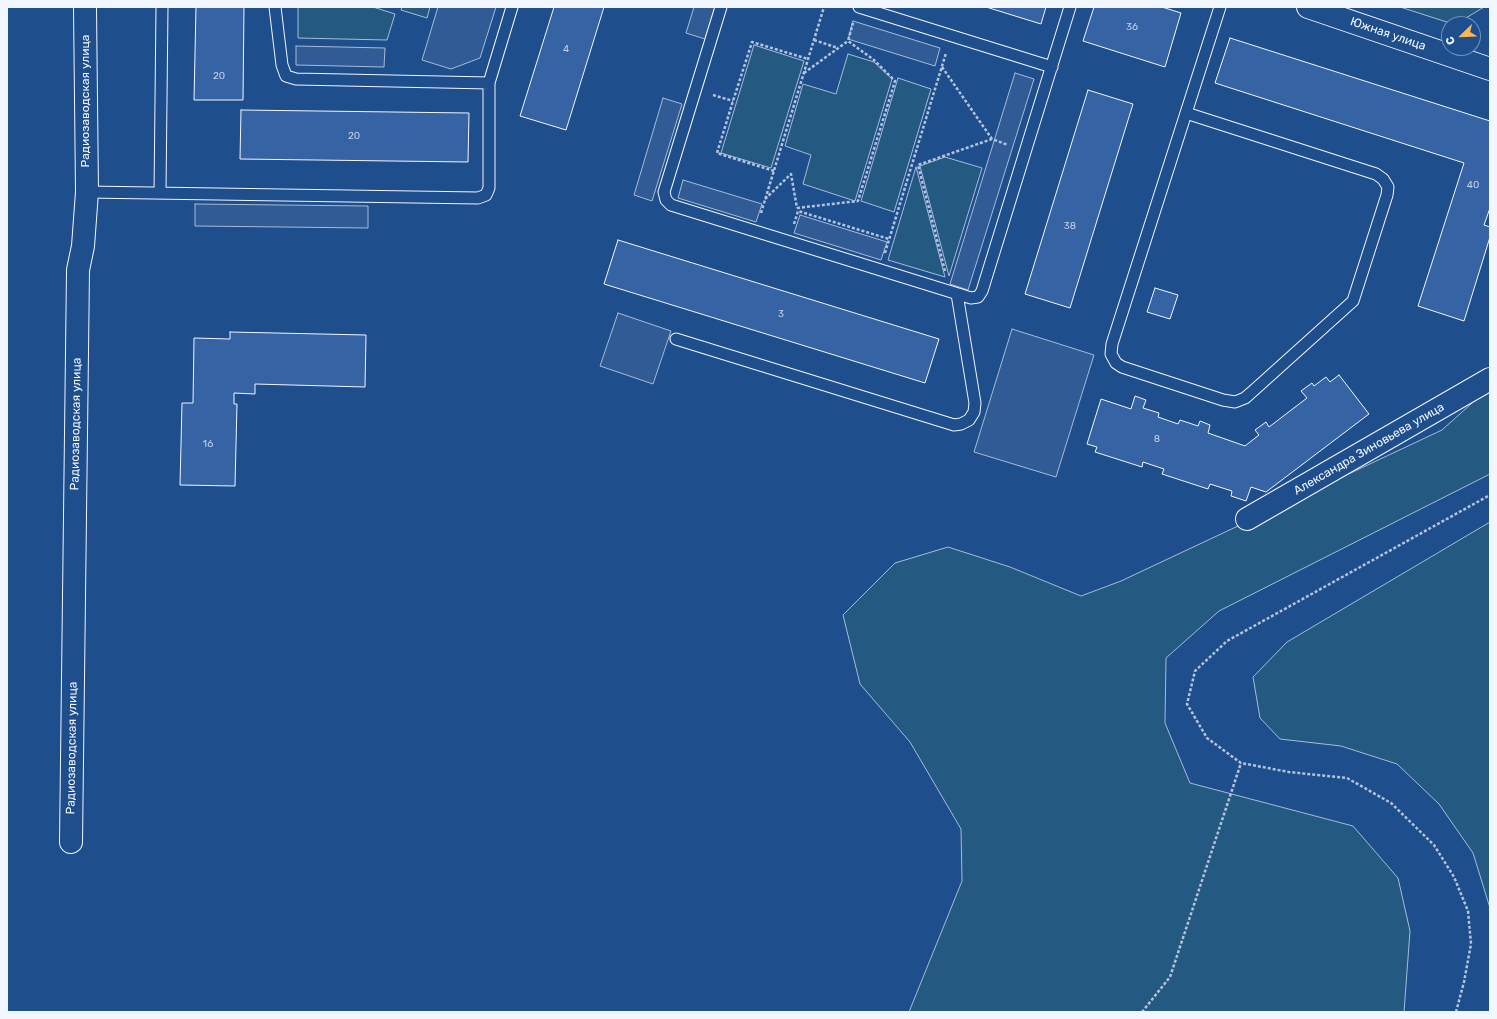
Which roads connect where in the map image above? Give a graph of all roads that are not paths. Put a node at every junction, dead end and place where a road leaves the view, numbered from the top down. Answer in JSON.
{"nodes":[{"id":1,"x":85,"y":7,"type":"edge"},
{"id":2,"x":162,"y":7,"type":"edge"},
{"id":3,"x":275,"y":7,"type":"edge"},
{"id":4,"x":512,"y":7,"type":"edge"},
{"id":5,"x":721,"y":7,"type":"edge"},
{"id":6,"x":859,"y":7,"type":"edge"},
{"id":7,"x":1070,"y":7,"type":"edge"},
{"id":8,"x":1220,"y":7,"type":"edge"},
{"id":9,"x":1308,"y":7,"type":"edge"},
{"id":10,"x":1052,"y":66,"type":"junction"},
{"id":11,"x":1490,"y":69,"type":"edge"},
{"id":12,"x":488,"y":83,"type":"junction"},
{"id":13,"x":1186,"y":113,"type":"junction"},
{"id":14,"x":87,"y":192,"type":"junction"},
{"id":15,"x":160,"y":192,"type":"junction"},
{"id":16,"x":957,"y":294,"type":"junction"},
{"id":17,"x":676,"y":339,"type":"dead end"},
{"id":18,"x":1490,"y":379,"type":"edge"},
{"id":19,"x":1247,"y":519,"type":"dead end"},
{"id":20,"x":71,"y":842,"type":"dead end"}],
"edges":[{"from":1,"to":14,"type":"street","name":"Радиозаводская улица"},
{"from":2,"to":15,"type":"lane"},
{"from":3,"to":12,"type":"lane"},
{"from":4,"to":12,"type":"lane"},
{"from":5,"to":16,"type":"lane"},
{"from":6,"to":10,"type":"lane"},
{"from":7,"to":10,"type":"lane"},
{"from":8,"to":13,"type":"lane"},
{"from":9,"to":11,"type":"street","name":"Южная улица"},
{"from":10,"to":16,"type":"lane"},
{"from":12,"to":15,"type":"lane"},
{"from":13,"to":13,"type":"lane"},
{"from":14,"to":15,"type":"lane"},
{"from":14,"to":20,"type":"street","name":"Радиозаводская улица"},
{"from":16,"to":17,"type":"lane"},
{"from":18,"to":19,"type":"street","name":"Александра Зиновьева улица"}]}
